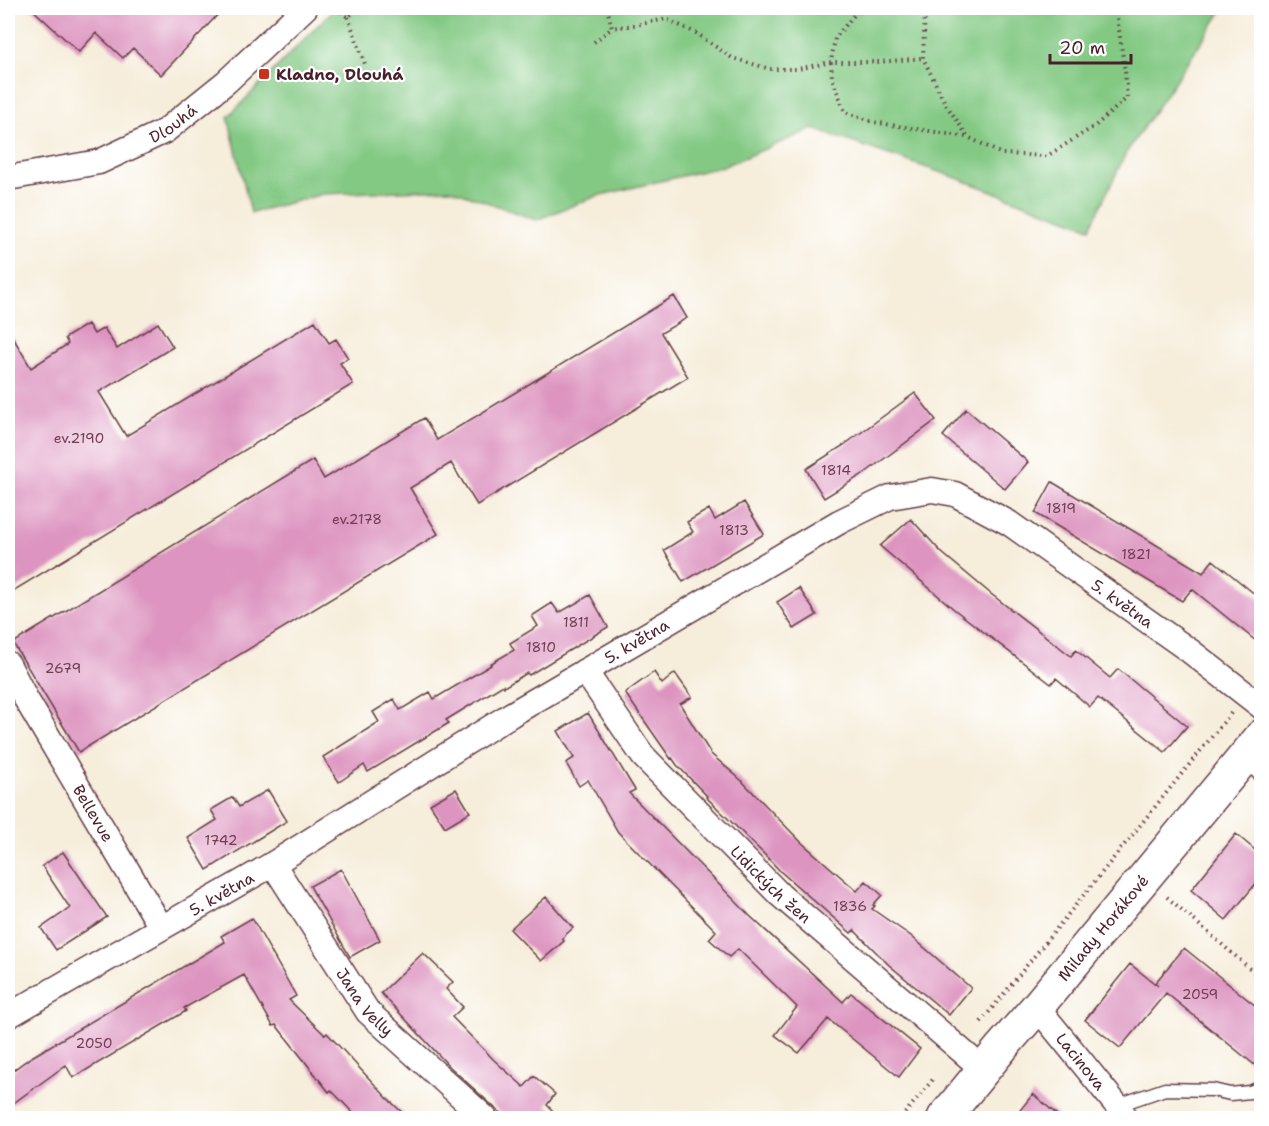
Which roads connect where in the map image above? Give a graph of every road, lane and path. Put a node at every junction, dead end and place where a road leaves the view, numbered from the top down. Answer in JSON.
{"nodes":[{"id":1,"x":305,"y":8,"type":"edge"},
{"id":2,"x":336,"y":8,"type":"edge"},
{"id":3,"x":359,"y":8,"type":"edge"},
{"id":4,"x":607,"y":8,"type":"edge"},
{"id":5,"x":863,"y":8,"type":"edge"},
{"id":6,"x":925,"y":8,"type":"edge"},
{"id":7,"x":1120,"y":8,"type":"edge"},
{"id":8,"x":348,"y":17,"type":"junction"},
{"id":9,"x":612,"y":28,"type":"junction"},
{"id":10,"x":594,"y":42,"type":"dead end"},
{"id":11,"x":923,"y":58,"type":"junction"},
{"id":12,"x":831,"y":62,"type":"junction"},
{"id":13,"x":365,"y":64,"type":"dead end"},
{"id":14,"x":968,"y":137,"type":"junction"},
{"id":15,"x":8,"y":178,"type":"edge"},
{"id":16,"x":8,"y":664,"type":"edge"},
{"id":17,"x":585,"y":671,"type":"junction"},
{"id":18,"x":16,"y":697,"type":"edge"},
{"id":19,"x":1262,"y":707,"type":"edge"},
{"id":20,"x":1230,"y":715,"type":"dead end"},
{"id":21,"x":1255,"y":757,"type":"edge"},
{"id":22,"x":273,"y":864,"type":"junction"},
{"id":23,"x":1161,"y":892,"type":"dead end"},
{"id":24,"x":161,"y":927,"type":"junction"},
{"id":25,"x":1262,"y":979,"type":"edge"},
{"id":26,"x":1037,"y":1007,"type":"junction"},
{"id":27,"x":8,"y":1016,"type":"edge"},
{"id":28,"x":977,"y":1027,"type":"dead end"},
{"id":29,"x":984,"y":1070,"type":"junction"},
{"id":30,"x":937,"y":1075,"type":"dead end"},
{"id":31,"x":1262,"y":1087,"type":"edge"},
{"id":32,"x":1122,"y":1114,"type":"edge"},
{"id":33,"x":485,"y":1119,"type":"edge"},
{"id":34,"x":901,"y":1119,"type":"edge"},
{"id":35,"x":944,"y":1119,"type":"edge"}],
"edges":[{"from":1,"to":15,"type":"street","name":"Dlouhá"},
{"from":2,"to":8,"type":"path"},
{"from":3,"to":8,"type":"path"},
{"from":4,"to":9,"type":"path"},
{"from":5,"to":12,"type":"path"},
{"from":6,"to":11,"type":"path"},
{"from":7,"to":14,"type":"path"},
{"from":8,"to":13,"type":"path"},
{"from":9,"to":10,"type":"path"},
{"from":9,"to":12,"type":"path"},
{"from":11,"to":12,"type":"path"},
{"from":11,"to":14,"type":"path"},
{"from":12,"to":14,"type":"path"},
{"from":16,"to":18,"type":"street","name":"Bellevue"},
{"from":17,"to":19,"type":"street","name":"5. května"},
{"from":17,"to":22,"type":"street","name":"5. května"},
{"from":17,"to":29,"type":"street","name":"Lidických žen"},
{"from":18,"to":24,"type":"street","name":"Bellevue"},
{"from":20,"to":28,"type":"path"},
{"from":21,"to":26,"type":"main road","name":"Milady Horákové"},
{"from":22,"to":24,"type":"street","name":"5. května"},
{"from":22,"to":33,"type":"street","name":"Jana Velly"},
{"from":23,"to":25,"type":"path"},
{"from":24,"to":27,"type":"street","name":"5. května"},
{"from":26,"to":29,"type":"main road","name":"Milady Horákové"},
{"from":26,"to":32,"type":"street","name":"Lacinova"},
{"from":29,"to":35,"type":"main road","name":"Milady Horákové"},
{"from":30,"to":34,"type":"path"},
{"from":31,"to":32,"type":"lane"}]}
